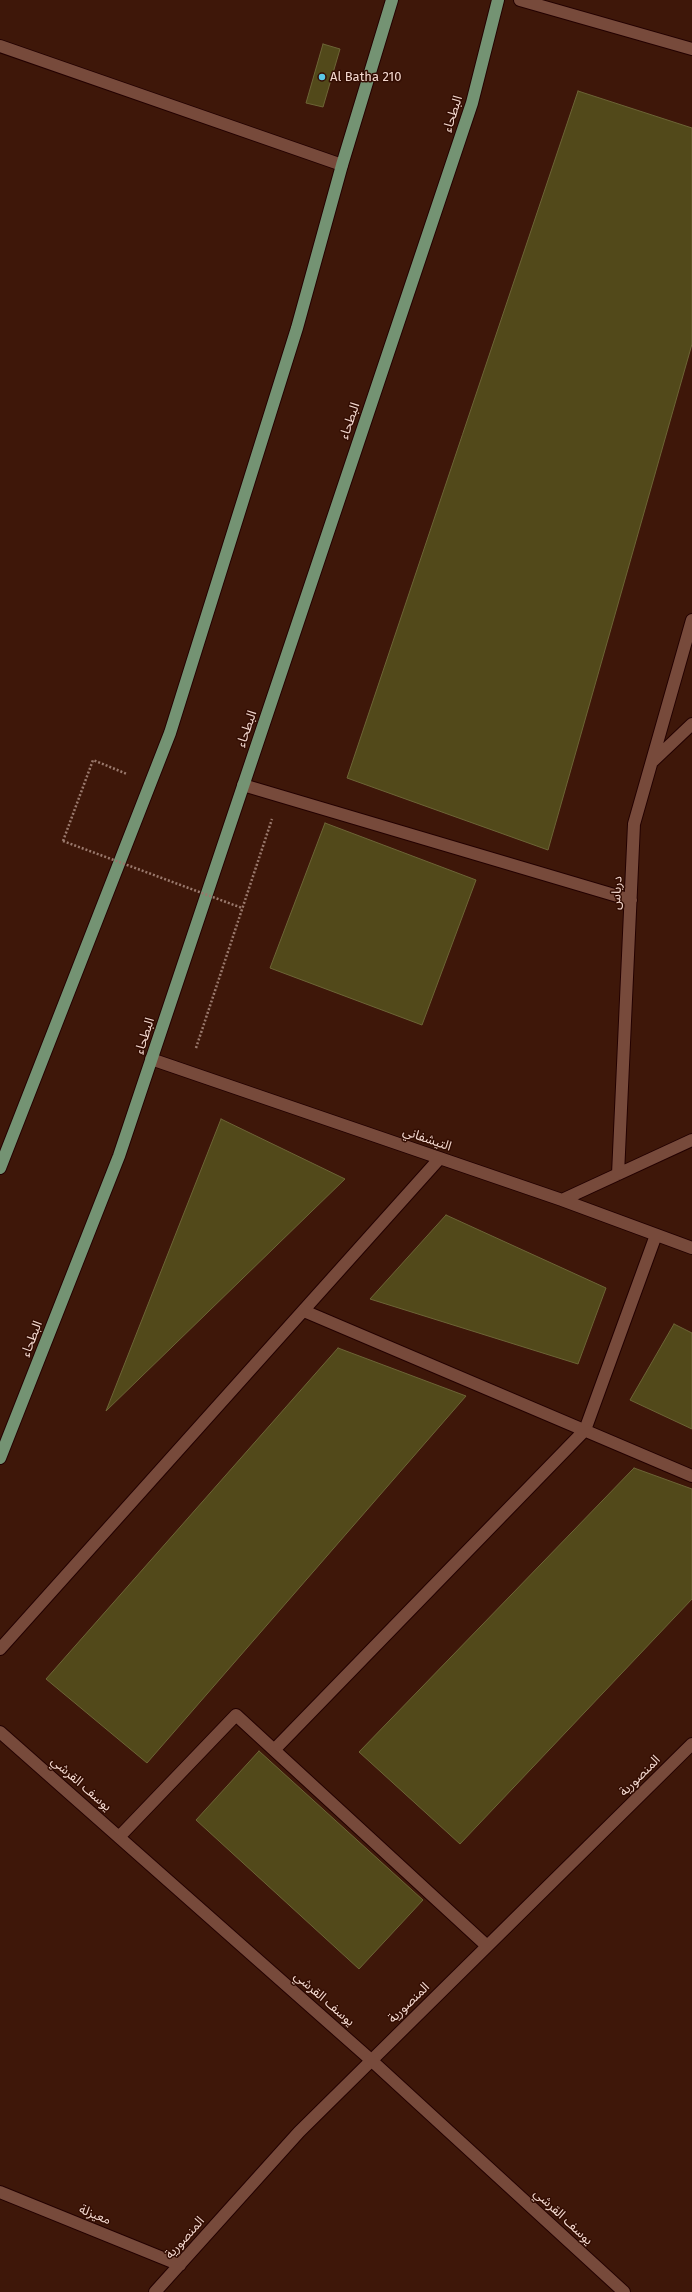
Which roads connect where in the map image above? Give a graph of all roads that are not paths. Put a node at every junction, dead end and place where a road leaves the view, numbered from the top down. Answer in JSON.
{"nodes":[{"id":1,"x":392,"y":0,"type":"edge"},
{"id":2,"x":498,"y":0,"type":"edge"},
{"id":3,"x":520,"y":0,"type":"edge"},
{"id":4,"x":0,"y":46,"type":"edge"},
{"id":5,"x":692,"y":49,"type":"edge"},
{"id":6,"x":342,"y":164,"type":"junction"},
{"id":7,"x":692,"y":620,"type":"edge"},
{"id":8,"x":692,"y":724,"type":"edge"},
{"id":9,"x":652,"y":763,"type":"junction"},
{"id":10,"x":243,"y":785,"type":"junction"},
{"id":11,"x":631,"y":900,"type":"junction"},
{"id":12,"x":151,"y":1060,"type":"junction"},
{"id":13,"x":692,"y":1140,"type":"edge"},
{"id":14,"x":440,"y":1158,"type":"junction"},
{"id":15,"x":0,"y":1168,"type":"edge"},
{"id":16,"x":618,"y":1174,"type":"junction"},
{"id":17,"x":562,"y":1200,"type":"junction"},
{"id":18,"x":656,"y":1235,"type":"junction"},
{"id":19,"x":692,"y":1248,"type":"edge"},
{"id":20,"x":304,"y":1311,"type":"junction"},
{"id":21,"x":585,"y":1430,"type":"junction"},
{"id":22,"x":0,"y":1458,"type":"edge"},
{"id":23,"x":692,"y":1476,"type":"edge"},
{"id":24,"x":0,"y":1649,"type":"edge"},
{"id":25,"x":0,"y":1732,"type":"edge"},
{"id":26,"x":692,"y":1744,"type":"edge"},
{"id":27,"x":274,"y":1750,"type":"junction"},
{"id":28,"x":119,"y":1837,"type":"junction"},
{"id":29,"x":487,"y":1946,"type":"junction"},
{"id":30,"x":371,"y":2060,"type":"junction"},
{"id":31,"x":0,"y":2192,"type":"edge"},
{"id":32,"x":180,"y":2265,"type":"junction"},
{"id":33,"x":155,"y":2292,"type":"edge"},
{"id":34,"x":624,"y":2292,"type":"edge"}],
"edges":[{"from":1,"to":6,"type":"main road"},
{"from":2,"to":10,"type":"main road","name":"البطحاء"},
{"from":3,"to":5,"type":"street"},
{"from":4,"to":6,"type":"street"},
{"from":6,"to":15,"type":"main road"},
{"from":7,"to":9,"type":"street","name":"درباس"},
{"from":8,"to":9,"type":"street"},
{"from":9,"to":11,"type":"street","name":"درباس"},
{"from":10,"to":11,"type":"street"},
{"from":10,"to":12,"type":"main road","name":"البطحاء"},
{"from":11,"to":16,"type":"street","name":"درباس"},
{"from":12,"to":14,"type":"street","name":"التيشفاني"},
{"from":12,"to":22,"type":"main road","name":"البطحاء"},
{"from":13,"to":16,"type":"street"},
{"from":14,"to":17,"type":"street","name":"التيشفاني"},
{"from":14,"to":20,"type":"street"},
{"from":16,"to":17,"type":"street"},
{"from":17,"to":18,"type":"street","name":"التيشفاني"},
{"from":18,"to":19,"type":"street","name":"التيشفاني"},
{"from":18,"to":21,"type":"street"},
{"from":20,"to":21,"type":"street"},
{"from":20,"to":24,"type":"street"},
{"from":21,"to":23,"type":"street"},
{"from":21,"to":27,"type":"street"},
{"from":25,"to":28,"type":"street","name":"يوسف القرشي"},
{"from":26,"to":29,"type":"street","name":"المنصورية"},
{"from":27,"to":28,"type":"street"},
{"from":27,"to":29,"type":"street"},
{"from":28,"to":30,"type":"street","name":"يوسف القرشي"},
{"from":29,"to":30,"type":"street","name":"المنصورية"},
{"from":30,"to":32,"type":"street","name":"المنصورية"},
{"from":30,"to":34,"type":"street","name":"يوسف القرشي"},
{"from":31,"to":32,"type":"street","name":"معيزلة"},
{"from":32,"to":33,"type":"street","name":"المنصورية"}]}
